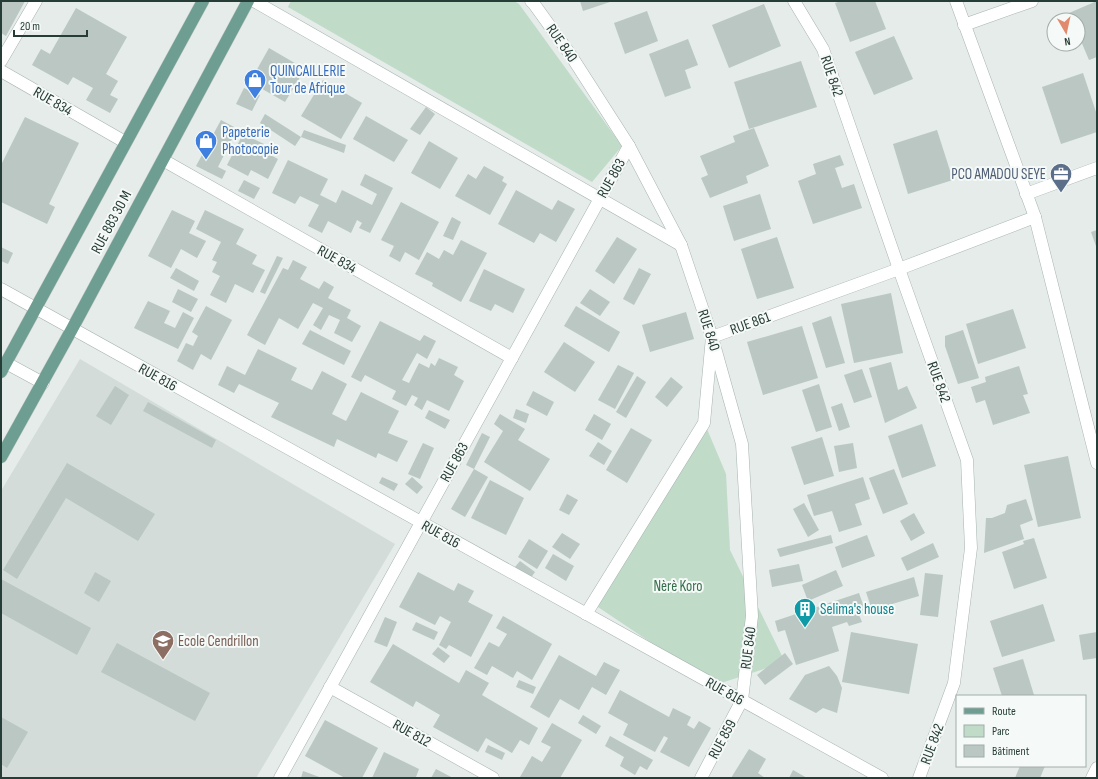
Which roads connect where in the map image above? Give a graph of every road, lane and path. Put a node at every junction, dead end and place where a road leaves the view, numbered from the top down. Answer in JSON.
{"nodes":[{"id":1,"x":36,"y":1,"type":"edge"},
{"id":2,"x":203,"y":1,"type":"edge"},
{"id":3,"x":248,"y":1,"type":"edge"},
{"id":4,"x":254,"y":1,"type":"edge"},
{"id":5,"x":531,"y":1,"type":"edge"},
{"id":6,"x":794,"y":1,"type":"edge"},
{"id":7,"x":956,"y":1,"type":"edge"},
{"id":8,"x":1032,"y":1,"type":"edge"},
{"id":9,"x":964,"y":24,"type":"junction"},
{"id":10,"x":1,"y":60,"type":"edge"},
{"id":11,"x":1,"y":71,"type":"edge"},
{"id":12,"x":125,"y":142,"type":"junction"},
{"id":13,"x":629,"y":146,"type":"junction"},
{"id":14,"x":163,"y":160,"type":"junction"},
{"id":15,"x":1097,"y":168,"type":"edge"},
{"id":16,"x":1026,"y":194,"type":"junction"},
{"id":17,"x":600,"y":198,"type":"junction"},
{"id":18,"x":1035,"y":217,"type":"junction"},
{"id":19,"x":681,"y":245,"type":"junction"},
{"id":20,"x":899,"y":269,"type":"junction"},
{"id":21,"x":1,"y":289,"type":"edge"},
{"id":22,"x":36,"y":309,"type":"junction"},
{"id":23,"x":72,"y":329,"type":"junction"},
{"id":24,"x":712,"y":337,"type":"junction"},
{"id":25,"x":512,"y":358,"type":"junction"},
{"id":26,"x":3,"y":367,"type":"edge"},
{"id":27,"x":43,"y":383,"type":"junction"},
{"id":28,"x":1,"y":457,"type":"edge"},
{"id":29,"x":1097,"y":463,"type":"edge"},
{"id":30,"x":421,"y":522,"type":"junction"},
{"id":31,"x":586,"y":614,"type":"junction"},
{"id":32,"x":330,"y":687,"type":"junction"},
{"id":33,"x":742,"y":700,"type":"junction"},
{"id":34,"x":1097,"y":768,"type":"edge"},
{"id":35,"x":280,"y":778,"type":"edge"},
{"id":36,"x":493,"y":778,"type":"edge"},
{"id":37,"x":701,"y":778,"type":"edge"},
{"id":38,"x":882,"y":778,"type":"edge"},
{"id":39,"x":919,"y":778,"type":"edge"},
{"id":40,"x":1092,"y":778,"type":"edge"}],
"edges":[{"from":1,"to":10,"type":"street"},
{"from":2,"to":12,"type":"main road"},
{"from":3,"to":14,"type":"main road","name":"RUE 883 30 M"},
{"from":4,"to":17,"type":"street"},
{"from":5,"to":13,"type":"street","name":"RUE 840"},
{"from":6,"to":20,"type":"street","name":"RUE 842"},
{"from":7,"to":9,"type":"street"},
{"from":8,"to":9,"type":"street"},
{"from":9,"to":16,"type":"street"},
{"from":11,"to":12,"type":"street","name":"RUE 834"},
{"from":12,"to":22,"type":"main road"},
{"from":13,"to":17,"type":"street","name":"RUE 863"},
{"from":13,"to":19,"type":"street","name":"RUE 840"},
{"from":14,"to":23,"type":"main road","name":"RUE 883 30 M"},
{"from":14,"to":25,"type":"street","name":"RUE 834"},
{"from":15,"to":16,"type":"street"},
{"from":16,"to":18,"type":"street"},
{"from":17,"to":19,"type":"street"},
{"from":17,"to":25,"type":"street","name":"RUE 863"},
{"from":18,"to":20,"type":"street","name":"RUE 861"},
{"from":18,"to":29,"type":"street"},
{"from":19,"to":24,"type":"street","name":"RUE 840"},
{"from":20,"to":24,"type":"street","name":"RUE 861"},
{"from":20,"to":39,"type":"street","name":"RUE 842"},
{"from":21,"to":22,"type":"street","name":"RUE 816"},
{"from":22,"to":23,"type":"street","name":"RUE 816"},
{"from":22,"to":26,"type":"main road"},
{"from":23,"to":27,"type":"main road","name":"RUE 883 30 M"},
{"from":23,"to":30,"type":"street","name":"RUE 816"},
{"from":24,"to":31,"type":"street","name":"RUE 861"},
{"from":24,"to":33,"type":"street","name":"RUE 840"},
{"from":25,"to":30,"type":"street","name":"RUE 863"},
{"from":26,"to":27,"type":"street"},
{"from":27,"to":28,"type":"main road","name":"RUE 883 30 M"},
{"from":30,"to":31,"type":"street","name":"RUE 816"},
{"from":30,"to":32,"type":"street","name":"RUE 863"},
{"from":31,"to":33,"type":"street","name":"RUE 816"},
{"from":32,"to":35,"type":"street","name":"RUE 863"},
{"from":32,"to":36,"type":"street","name":"RUE 812"},
{"from":33,"to":37,"type":"street","name":"RUE 859"},
{"from":33,"to":38,"type":"street","name":"RUE 816"},
{"from":34,"to":40,"type":"street"}]}
